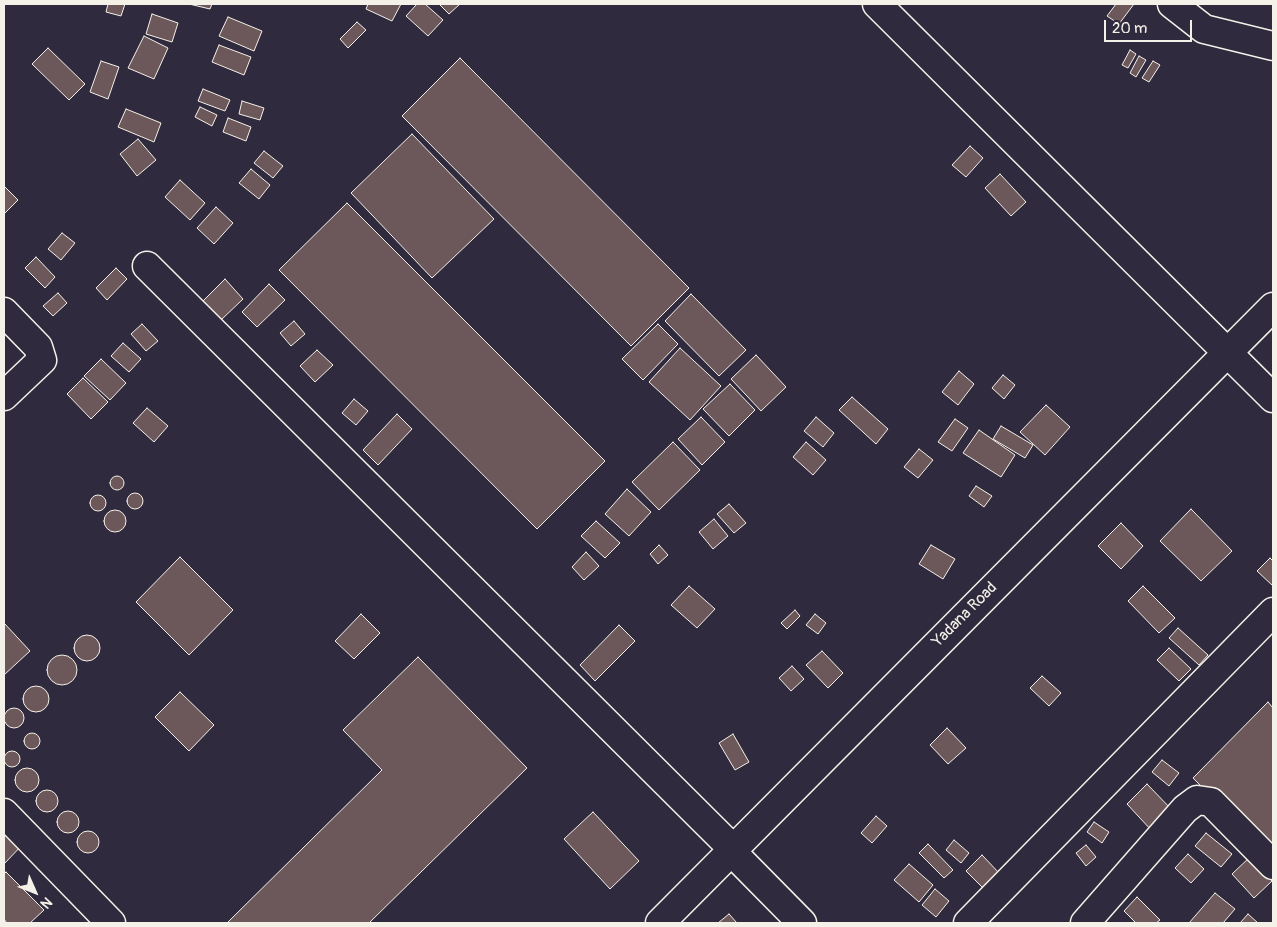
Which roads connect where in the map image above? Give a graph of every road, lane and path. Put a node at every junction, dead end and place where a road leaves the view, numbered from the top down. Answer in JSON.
{"nodes":[{"id":1,"x":877,"y":4,"type":"edge"},
{"id":2,"x":1172,"y":4,"type":"edge"},
{"id":3,"x":1273,"y":46,"type":"edge"},
{"id":4,"x":147,"y":266,"type":"dead end"},
{"id":5,"x":1273,"y":307,"type":"edge"},
{"id":6,"x":4,"y":312,"type":"edge"},
{"id":7,"x":1228,"y":352,"type":"junction"},
{"id":8,"x":4,"y":396,"type":"edge"},
{"id":9,"x":1273,"y":398,"type":"edge"},
{"id":10,"x":1273,"y":612,"type":"edge"},
{"id":11,"x":4,"y":813,"type":"edge"},
{"id":12,"x":732,"y":850,"type":"junction"},
{"id":13,"x":1273,"y":865,"type":"edge"},
{"id":14,"x":111,"y":923,"type":"edge"},
{"id":15,"x":660,"y":923,"type":"edge"},
{"id":16,"x":802,"y":923,"type":"edge"},
{"id":17,"x":968,"y":923,"type":"edge"},
{"id":18,"x":1085,"y":923,"type":"edge"}],
"edges":[{"from":1,"to":7,"type":"street"},
{"from":2,"to":3,"type":"street"},
{"from":4,"to":12,"type":"street"},
{"from":5,"to":7,"type":"street","name":"Yadana Road"},
{"from":6,"to":8,"type":"street"},
{"from":7,"to":9,"type":"street"},
{"from":7,"to":12,"type":"street","name":"Yadana Road"},
{"from":10,"to":17,"type":"street"},
{"from":11,"to":14,"type":"street"},
{"from":12,"to":15,"type":"street","name":"Yadana Road"},
{"from":12,"to":16,"type":"street"},
{"from":13,"to":18,"type":"street"}]}
